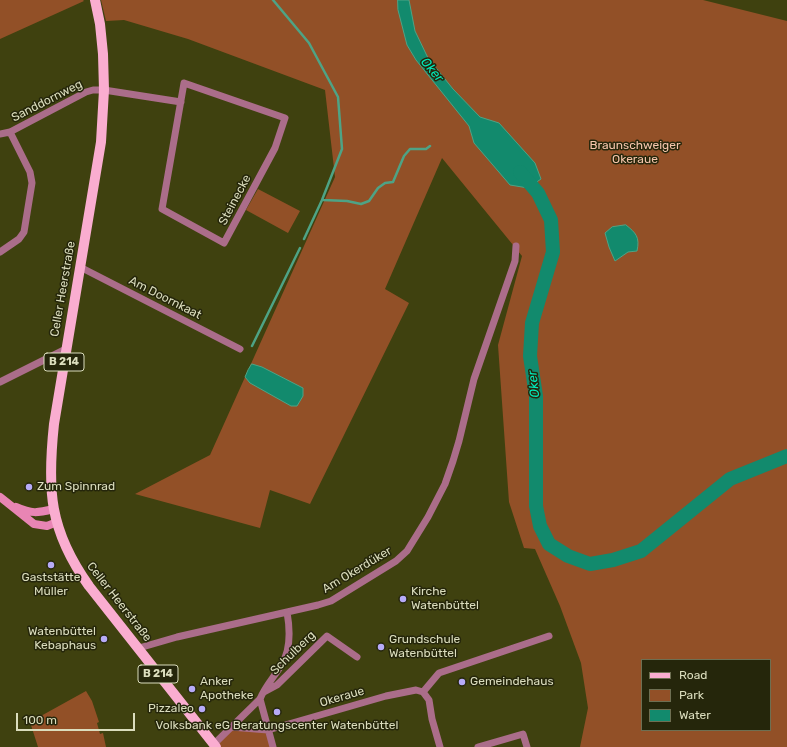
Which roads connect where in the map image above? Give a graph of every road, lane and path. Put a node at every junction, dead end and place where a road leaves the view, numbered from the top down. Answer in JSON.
{"nodes":[{"id":1,"x":95,"y":0,"type":"edge"},
{"id":2,"x":104,"y":90,"type":"junction"},
{"id":3,"x":181,"y":102,"type":"junction"},
{"id":4,"x":10,"y":132,"type":"junction"},
{"id":5,"x":0,"y":134,"type":"edge"},
{"id":6,"x":516,"y":246,"type":"dead end"},
{"id":7,"x":0,"y":252,"type":"edge"},
{"id":8,"x":80,"y":267,"type":"junction"},
{"id":9,"x":66,"y":349,"type":"junction"},
{"id":10,"x":240,"y":349,"type":"dead end"},
{"id":11,"x":0,"y":382,"type":"edge"},
{"id":12,"x":0,"y":497,"type":"edge"},
{"id":13,"x":12,"y":506,"type":"junction"},
{"id":14,"x":54,"y":509,"type":"junction"},
{"id":15,"x":57,"y":522,"type":"junction"},
{"id":16,"x":287,"y":612,"type":"junction"},
{"id":17,"x":549,"y":636,"type":"dead end"},
{"id":18,"x":139,"y":648,"type":"junction"},
{"id":19,"x":357,"y":657,"type":"dead end"},
{"id":20,"x":423,"y":692,"type":"junction"},
{"id":21,"x":261,"y":696,"type":"junction"},
{"id":22,"x":231,"y":727,"type":"junction"},
{"id":23,"x":268,"y":730,"type":"junction"},
{"id":24,"x":213,"y":746,"type":"edge"},
{"id":25,"x":273,"y":747,"type":"edge"},
{"id":26,"x":440,"y":747,"type":"edge"},
{"id":27,"x":478,"y":747,"type":"edge"},
{"id":28,"x":527,"y":747,"type":"edge"}],
"edges":[{"from":1,"to":2,"type":"main road","name":"Celler Heerstraße","number":"B 214"},
{"from":2,"to":3,"type":"street"},
{"from":2,"to":4,"type":"street","name":"Sanddornweg"},
{"from":2,"to":8,"type":"main road","name":"Celler Heerstraße","number":"B 214"},
{"from":3,"to":3,"type":"street","name":"Steinecke"},
{"from":4,"to":5,"type":"street","name":"Sanddornweg"},
{"from":4,"to":7,"type":"street"},
{"from":6,"to":16,"type":"street","name":"Am Okerdüker"},
{"from":8,"to":9,"type":"main road","name":"Celler Heerstraße","number":"B 214"},
{"from":8,"to":10,"type":"street","name":"Am Doornkaat"},
{"from":9,"to":11,"type":"street"},
{"from":9,"to":14,"type":"main road","name":"Celler Heerstraße","number":"B 214"},
{"from":12,"to":13,"type":"main road"},
{"from":13,"to":14,"type":"main road"},
{"from":13,"to":15,"type":"main road"},
{"from":14,"to":15,"type":"main road","name":"Celler Heerstraße","number":"B 214"},
{"from":15,"to":18,"type":"main road","name":"Celler Heerstraße","number":"B 214"},
{"from":16,"to":18,"type":"street","name":"Am Okerdüker"},
{"from":16,"to":21,"type":"street","name":"Schulberg"},
{"from":17,"to":20,"type":"street"},
{"from":18,"to":24,"type":"main road","name":"Celler Heerstraße","number":"B 214"},
{"from":19,"to":21,"type":"street","name":"Schulberg"},
{"from":20,"to":23,"type":"street","name":"Okeraue"},
{"from":20,"to":26,"type":"street"},
{"from":21,"to":22,"type":"street"},
{"from":21,"to":23,"type":"street"},
{"from":22,"to":23,"type":"street"},
{"from":22,"to":24,"type":"street"},
{"from":23,"to":25,"type":"street"},
{"from":27,"to":28,"type":"street"}]}
